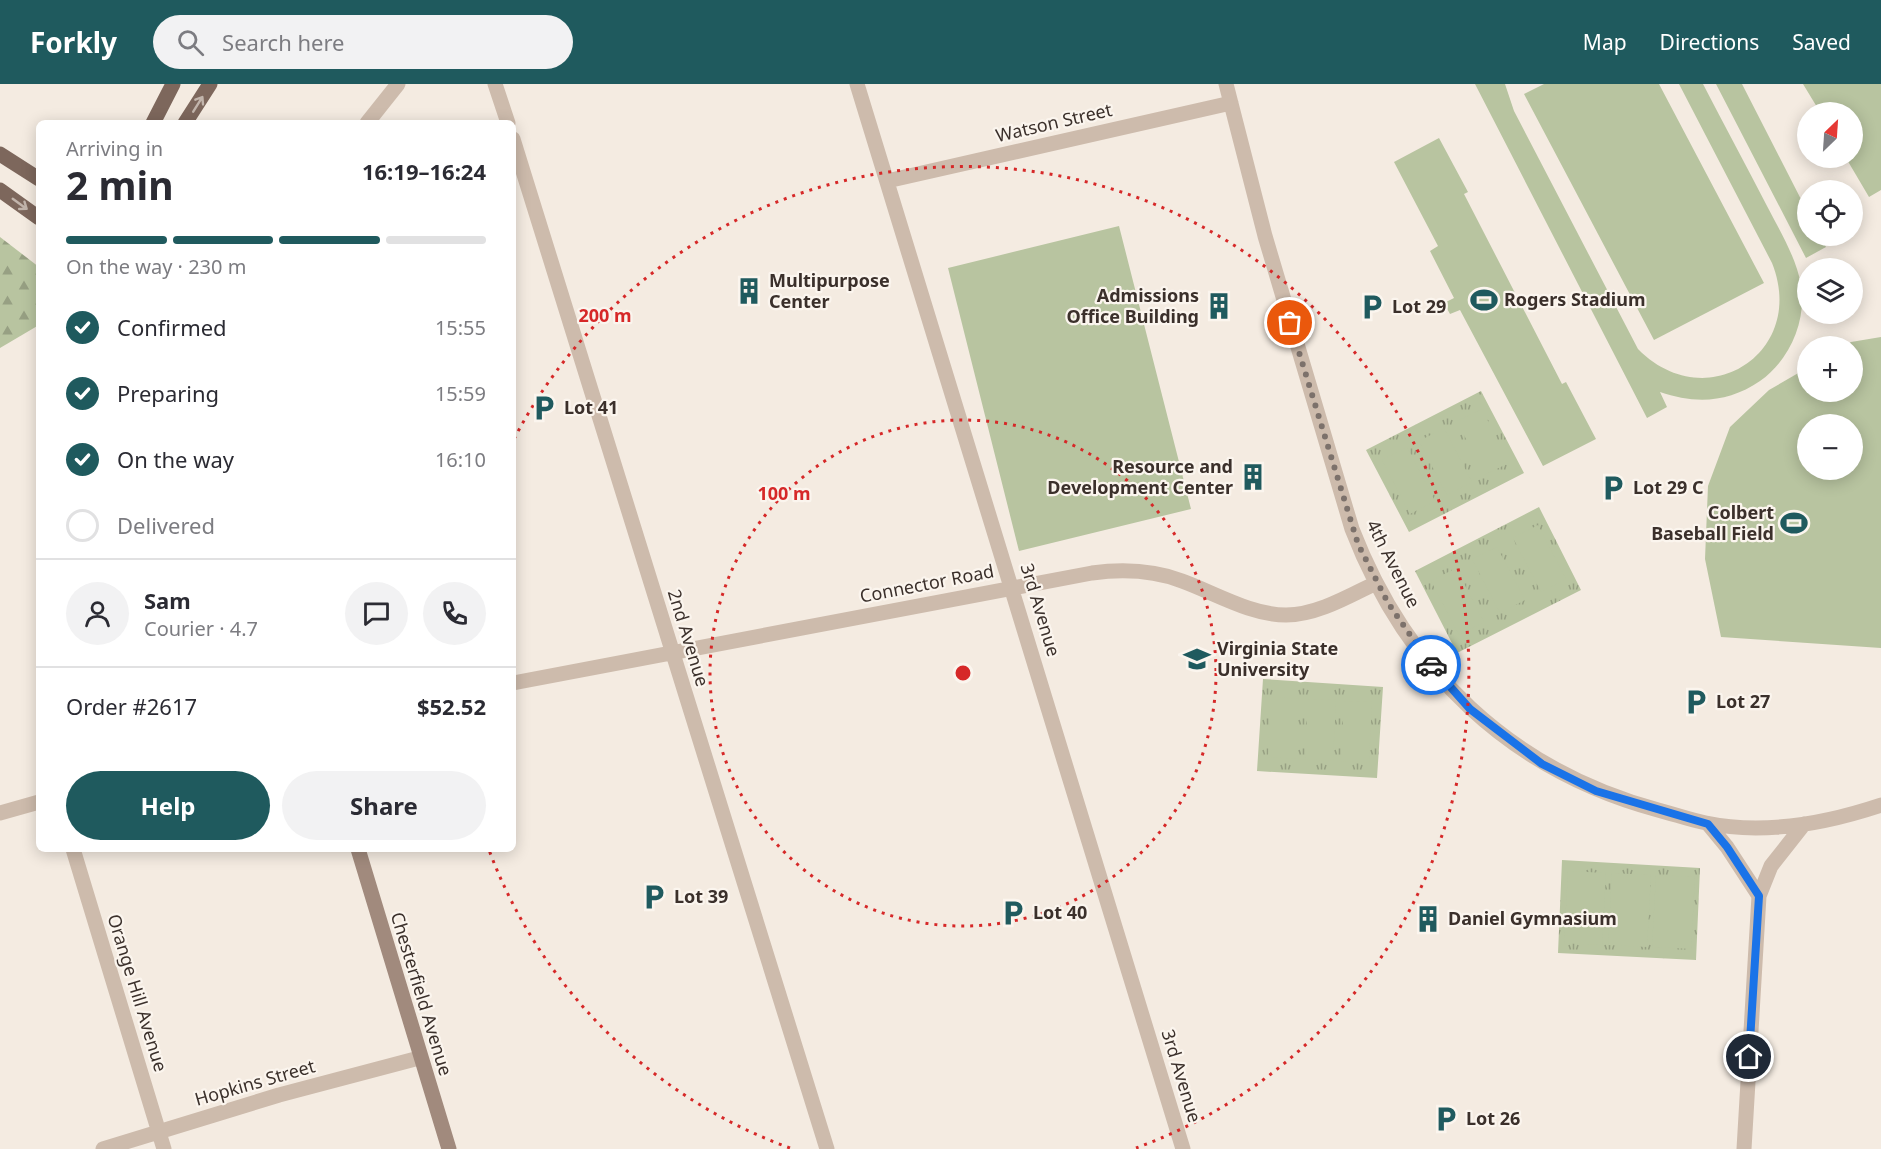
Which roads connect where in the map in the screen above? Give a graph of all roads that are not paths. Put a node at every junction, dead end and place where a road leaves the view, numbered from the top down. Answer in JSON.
{"nodes":[{"id":1,"x":173,"y":84,"type":"edge"},
{"id":2,"x":210,"y":84,"type":"edge"},
{"id":3,"x":398,"y":84,"type":"edge"},
{"id":4,"x":495,"y":84,"type":"edge"},
{"id":5,"x":857,"y":84,"type":"edge"},
{"id":6,"x":1226,"y":84,"type":"edge"},
{"id":7,"x":1231,"y":103,"type":"junction"},
{"id":8,"x":155,"y":120,"type":"edge"},
{"id":9,"x":187,"y":120,"type":"edge"},
{"id":10,"x":369,"y":120,"type":"edge"},
{"id":11,"x":507,"y":120,"type":"edge"},
{"id":12,"x":516,"y":149,"type":"edge"},
{"id":13,"x":0,"y":154,"type":"edge"},
{"id":14,"x":35,"y":174,"type":"edge"},
{"id":15,"x":887,"y":181,"type":"junction"},
{"id":16,"x":0,"y":190,"type":"edge"},
{"id":17,"x":36,"y":216,"type":"edge"},
{"id":18,"x":1376,"y":583,"type":"junction"},
{"id":19,"x":1013,"y":587,"type":"junction"},
{"id":20,"x":672,"y":653,"type":"junction"},
{"id":21,"x":516,"y":682,"type":"edge"},
{"id":22,"x":36,"y":803,"type":"edge"},
{"id":23,"x":1881,"y":805,"type":"edge"},
{"id":24,"x":0,"y":813,"type":"edge"},
{"id":25,"x":1708,"y":824,"type":"junction"},
{"id":26,"x":1804,"y":824,"type":"junction"},
{"id":27,"x":74,"y":852,"type":"edge"},
{"id":28,"x":359,"y":852,"type":"edge"},
{"id":29,"x":1759,"y":896,"type":"junction"},
{"id":30,"x":419,"y":1058,"type":"junction"},
{"id":31,"x":159,"y":1132,"type":"junction"},
{"id":32,"x":103,"y":1149,"type":"edge"},
{"id":33,"x":164,"y":1149,"type":"edge"},
{"id":34,"x":449,"y":1149,"type":"edge"},
{"id":35,"x":827,"y":1149,"type":"edge"},
{"id":36,"x":1183,"y":1149,"type":"edge"},
{"id":37,"x":1744,"y":1149,"type":"edge"}],
"edges":[{"from":1,"to":8,"type":"main road"},
{"from":9,"to":2,"type":"main road","one_way":true},
{"from":3,"to":10,"type":"street"},
{"from":4,"to":11,"type":"street"},
{"from":5,"to":15,"type":"street","name":"3rd Avenue"},
{"from":6,"to":7,"type":"street","name":"4th Avenue"},
{"from":7,"to":15,"type":"street","name":"Watson Street"},
{"from":7,"to":18,"type":"street","name":"4th Avenue"},
{"from":12,"to":20,"type":"street","name":"2nd Avenue"},
{"from":13,"to":14,"type":"main road"},
{"from":15,"to":19,"type":"street","name":"3rd Avenue"},
{"from":16,"to":17,"type":"main road","one_way":true},
{"from":18,"to":19,"type":"street","name":"Connector Road"},
{"from":18,"to":25,"type":"street","name":"4th Avenue"},
{"from":19,"to":20,"type":"street","name":"Connector Road"},
{"from":19,"to":36,"type":"street","name":"3rd Avenue"},
{"from":20,"to":21,"type":"street","name":"Connector Road"},
{"from":20,"to":35,"type":"street","name":"2nd Avenue"},
{"from":22,"to":24,"type":"street"},
{"from":23,"to":26,"type":"street","name":"4th Avenue"},
{"from":25,"to":26,"type":"street","name":"4th Avenue"},
{"from":25,"to":29,"type":"street"},
{"from":26,"to":29,"type":"street"},
{"from":27,"to":31,"type":"street","name":"Orange Hill Avenue"},
{"from":28,"to":30,"type":"main road","name":"Chesterfield Avenue"},
{"from":29,"to":37,"type":"street"},
{"from":30,"to":31,"type":"street","name":"Hopkins Street"},
{"from":30,"to":34,"type":"main road","name":"Chesterfield Avenue"},
{"from":31,"to":32,"type":"street","name":"Hopkins Street"},
{"from":31,"to":33,"type":"street","name":"Orange Hill Avenue"}]}
